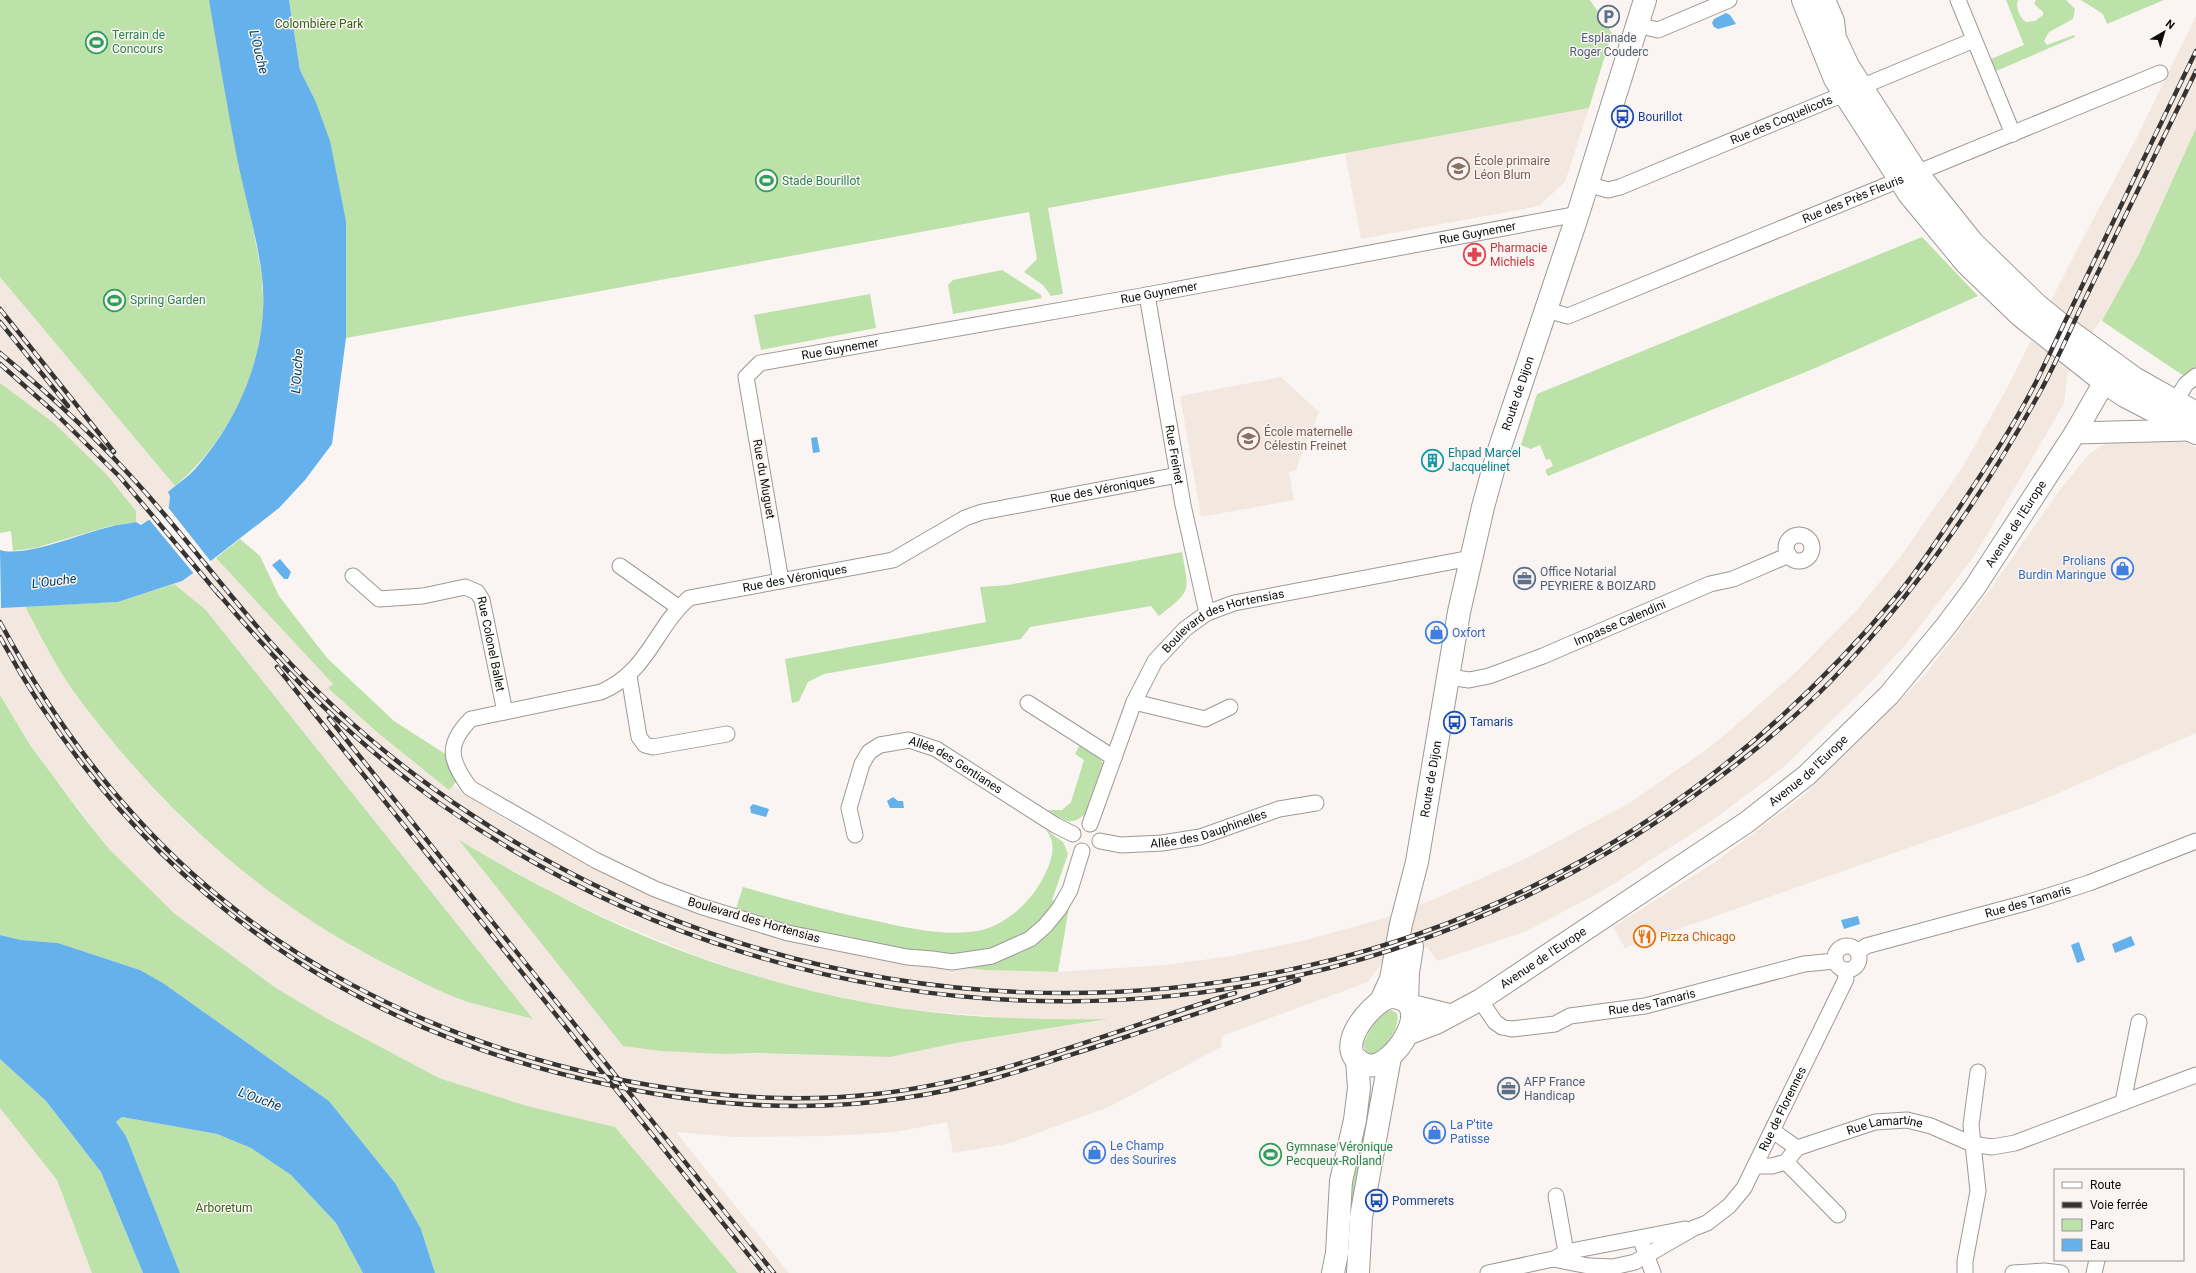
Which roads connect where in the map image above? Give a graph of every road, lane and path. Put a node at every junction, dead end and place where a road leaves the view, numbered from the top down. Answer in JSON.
{"nodes":[{"id":1,"x":1645,"y":0,"type":"edge"},
{"id":2,"x":1729,"y":0,"type":"edge"},
{"id":3,"x":1803,"y":0,"type":"edge"},
{"id":4,"x":1824,"y":0,"type":"edge"},
{"id":5,"x":1958,"y":0,"type":"edge"},
{"id":6,"x":1636,"y":25,"type":"junction"},
{"id":7,"x":1974,"y":40,"type":"junction"},
{"id":8,"x":2160,"y":73,"type":"dead end"},
{"id":9,"x":1853,"y":90,"type":"junction"},
{"id":10,"x":2013,"y":134,"type":"junction"},
{"id":11,"x":1908,"y":177,"type":"junction"},
{"id":12,"x":1587,"y":184,"type":"junction"},
{"id":13,"x":1578,"y":214,"type":"junction"},
{"id":14,"x":1147,"y":295,"type":"junction"},
{"id":15,"x":1546,"y":310,"type":"junction"},
{"id":16,"x":2109,"y":374,"type":"junction"},
{"id":17,"x":2196,"y":376,"type":"edge"},
{"id":18,"x":746,"y":377,"type":"joint"},
{"id":19,"x":2170,"y":410,"type":"junction"},
{"id":20,"x":2194,"y":425,"type":"edge"},
{"id":21,"x":2075,"y":433,"type":"junction"},
{"id":22,"x":1178,"y":475,"type":"junction"},
{"id":23,"x":1789,"y":555,"type":"dead end"},
{"id":24,"x":1471,"y":558,"type":"junction"},
{"id":25,"x":620,"y":566,"type":"dead end"},
{"id":26,"x":353,"y":576,"type":"dead end"},
{"id":27,"x":781,"y":581,"type":"junction"},
{"id":28,"x":678,"y":607,"type":"junction"},
{"id":29,"x":1207,"y":613,"type":"junction"},
{"id":30,"x":629,"y":676,"type":"junction"},
{"id":31,"x":1449,"y":677,"type":"junction"},
{"id":32,"x":1134,"y":702,"type":"junction"},
{"id":33,"x":1028,"y":703,"type":"dead end"},
{"id":34,"x":1230,"y":707,"type":"dead end"},
{"id":35,"x":505,"y":712,"type":"junction"},
{"id":36,"x":727,"y":734,"type":"dead end"},
{"id":37,"x":455,"y":743,"type":"joint"},
{"id":38,"x":1114,"y":758,"type":"junction"},
{"id":39,"x":1316,"y":803,"type":"dead end"},
{"id":40,"x":1090,"y":824,"type":"junction"},
{"id":41,"x":1073,"y":834,"type":"junction"},
{"id":42,"x":855,"y":835,"type":"dead end"},
{"id":43,"x":1100,"y":841,"type":"junction"},
{"id":44,"x":2196,"y":841,"type":"edge"},
{"id":45,"x":1082,"y":851,"type":"junction"},
{"id":46,"x":1411,"y":890,"type":"junction"},
{"id":47,"x":1840,"y":965,"type":"junction"},
{"id":48,"x":1382,"y":999,"type":"junction"},
{"id":49,"x":1480,"y":1000,"type":"junction"},
{"id":50,"x":1409,"y":1004,"type":"junction"},
{"id":51,"x":1451,"y":1015,"type":"junction"},
{"id":52,"x":2139,"y":1022,"type":"dead end"},
{"id":53,"x":1406,"y":1035,"type":"junction"},
{"id":54,"x":1390,"y":1056,"type":"junction"},
{"id":55,"x":1357,"y":1059,"type":"junction"},
{"id":56,"x":1978,"y":1072,"type":"dead end"},
{"id":57,"x":2196,"y":1075,"type":"edge"},
{"id":58,"x":2123,"y":1102,"type":"junction"},
{"id":59,"x":1773,"y":1131,"type":"junction"},
{"id":60,"x":1972,"y":1144,"type":"junction"},
{"id":61,"x":1797,"y":1148,"type":"junction"},
{"id":62,"x":1786,"y":1162,"type":"junction"},
{"id":63,"x":1755,"y":1166,"type":"junction"},
{"id":64,"x":1556,"y":1196,"type":"dead end"},
{"id":65,"x":1838,"y":1214,"type":"dead end"},
{"id":66,"x":1694,"y":1228,"type":"junction"},
{"id":67,"x":1640,"y":1237,"type":"junction"},
{"id":68,"x":1587,"y":1248,"type":"junction"},
{"id":69,"x":1646,"y":1255,"type":"junction"},
{"id":70,"x":1562,"y":1257,"type":"junction"},
{"id":71,"x":2097,"y":1261,"type":"edge"},
{"id":72,"x":1337,"y":1266,"type":"edge"},
{"id":73,"x":1590,"y":1269,"type":"edge"},
{"id":74,"x":1358,"y":1273,"type":"edge"},
{"id":75,"x":1488,"y":1273,"type":"edge"},
{"id":76,"x":1653,"y":1273,"type":"edge"},
{"id":77,"x":1965,"y":1273,"type":"edge"},
{"id":78,"x":2013,"y":1273,"type":"edge"},
{"id":79,"x":2061,"y":1273,"type":"edge"},
{"id":80,"x":2094,"y":1273,"type":"edge"}],
"edges":[{"from":1,"to":6,"type":"main road","name":"Route de Dijon"},
{"from":2,"to":6,"type":"street"},
{"from":3,"to":9,"type":"main road"},
{"from":4,"to":9,"type":"main road"},
{"from":5,"to":7,"type":"street"},
{"from":6,"to":12,"type":"main road","name":"Route de Dijon"},
{"from":7,"to":9,"type":"street","name":"Rue des Coquelicots"},
{"from":7,"to":10,"type":"street"},
{"from":8,"to":10,"type":"street","name":"Rue des Près Fleuris"},
{"from":9,"to":11,"type":"main road"},
{"from":9,"to":12,"type":"street","name":"Rue des Coquelicots"},
{"from":10,"to":11,"type":"street","name":"Rue des Près Fleuris"},
{"from":11,"to":15,"type":"street","name":"Rue des Près Fleuris"},
{"from":11,"to":16,"type":"main road"},
{"from":12,"to":13,"type":"main road","name":"Route de Dijon"},
{"from":13,"to":14,"type":"street","name":"Rue Guynemer"},
{"from":13,"to":15,"type":"main road","name":"Route de Dijon"},
{"from":14,"to":18,"type":"street","name":"Rue Guynemer"},
{"from":14,"to":22,"type":"street","name":"Rue Freinet"},
{"from":15,"to":24,"type":"main road","name":"Route de Dijon"},
{"from":16,"to":19,"type":"main road"},
{"from":16,"to":21,"type":"main road","name":"Avenue de l'Europe"},
{"from":17,"to":19,"type":"street"},
{"from":18,"to":27,"type":"street","name":"Rue du Muguet"},
{"from":19,"to":20,"type":"main road"},
{"from":20,"to":21,"type":"main road"},
{"from":21,"to":49,"type":"main road","name":"Avenue de l'Europe"},
{"from":22,"to":27,"type":"street","name":"Rue des Véroniques"},
{"from":22,"to":29,"type":"street","name":"Rue Freinet"},
{"from":23,"to":31,"type":"street","name":"Impasse Calendini"},
{"from":24,"to":29,"type":"street","name":"Boulevard des Hortensias"},
{"from":24,"to":31,"type":"main road","name":"Route de Dijon"},
{"from":25,"to":28,"type":"street"},
{"from":26,"to":35,"type":"street","name":"Rue Colonel Ballet"},
{"from":27,"to":28,"type":"street","name":"Rue des Véroniques"},
{"from":28,"to":30,"type":"street","name":"Rue des Véroniques"},
{"from":29,"to":32,"type":"street","name":"Boulevard des Hortensias"},
{"from":30,"to":35,"type":"street","name":"Rue des Véroniques"},
{"from":30,"to":36,"type":"street"},
{"from":31,"to":46,"type":"main road","name":"Route de Dijon"},
{"from":32,"to":34,"type":"street"},
{"from":32,"to":38,"type":"street","name":"Boulevard des Hortensias"},
{"from":33,"to":38,"type":"street"},
{"from":35,"to":37,"type":"street","name":"Rue des Véroniques"},
{"from":37,"to":45,"type":"street","name":"Boulevard des Hortensias"},
{"from":38,"to":40,"type":"street","name":"Boulevard des Hortensias"},
{"from":39,"to":43,"type":"street","name":"Allée des Dauphinelles"},
{"from":40,"to":41,"type":"street"},
{"from":40,"to":43,"type":"street"},
{"from":41,"to":42,"type":"street","name":"Allée des Gentianes"},
{"from":41,"to":45,"type":"street"},
{"from":43,"to":45,"type":"street"},
{"from":44,"to":47,"type":"street","name":"Rue des Tamaris"},
{"from":46,"to":48,"type":"main road","name":"Route de Dijon"},
{"from":46,"to":50,"type":"main road","name":"Route de Dijon"},
{"from":47,"to":49,"type":"street","name":"Rue des Tamaris"},
{"from":47,"to":59,"type":"street","name":"Rue de Florennes"},
{"from":48,"to":50,"type":"main road"},
{"from":48,"to":55,"type":"main road"},
{"from":49,"to":51,"type":"main road","name":"Avenue de l'Europe"},
{"from":50,"to":51,"type":"main road"},
{"from":50,"to":53,"type":"main road"},
{"from":51,"to":53,"type":"main road","name":"Avenue de l'Europe"},
{"from":52,"to":58,"type":"street"},
{"from":53,"to":54,"type":"main road"},
{"from":54,"to":55,"type":"main road"},
{"from":54,"to":74,"type":"main road"},
{"from":55,"to":72,"type":"main road"},
{"from":56,"to":60,"type":"street"},
{"from":57,"to":58,"type":"street","name":"Rue Lamartine"},
{"from":58,"to":60,"type":"street","name":"Rue Lamartine"},
{"from":59,"to":61,"type":"street"},
{"from":59,"to":63,"type":"street","name":"Rue de Florennes"},
{"from":60,"to":61,"type":"street","name":"Rue Lamartine"},
{"from":60,"to":77,"type":"street"},
{"from":61,"to":62,"type":"street"},
{"from":62,"to":63,"type":"street"},
{"from":62,"to":65,"type":"street"},
{"from":63,"to":66,"type":"street","name":"Rue de Florennes"},
{"from":64,"to":70,"type":"street"},
{"from":66,"to":67,"type":"street","name":"Rue de Florennes"},
{"from":66,"to":69,"type":"street","name":"Rue de Florennes"},
{"from":67,"to":68,"type":"street","name":"Rue de Florennes"},
{"from":67,"to":69,"type":"street"},
{"from":68,"to":70,"type":"street","name":"Rue de Florennes"},
{"from":68,"to":73,"type":"street"},
{"from":69,"to":73,"type":"street","name":"Rue de Florennes"},
{"from":69,"to":76,"type":"street"},
{"from":70,"to":73,"type":"street","name":"Rue de Florennes"},
{"from":70,"to":75,"type":"street","name":"Rue de Florennes"},
{"from":71,"to":80,"type":"street"},
{"from":78,"to":79,"type":"street"}]}
